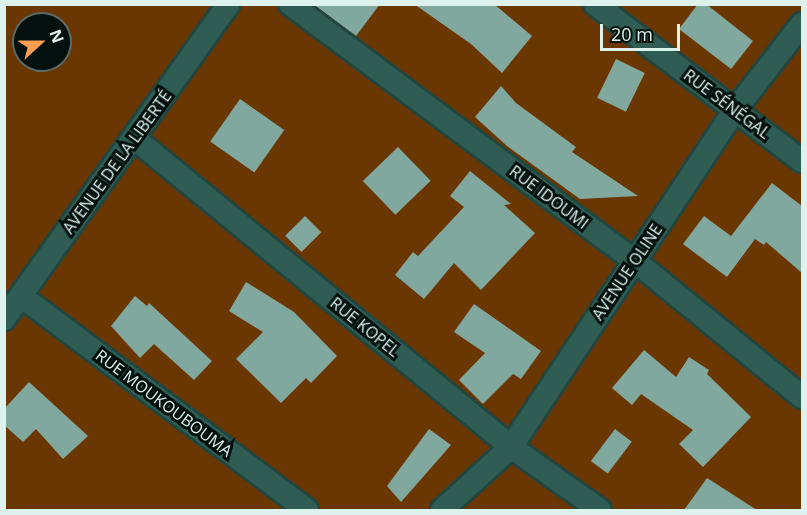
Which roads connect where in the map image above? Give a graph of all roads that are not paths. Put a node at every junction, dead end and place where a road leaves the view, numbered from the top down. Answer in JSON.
{"nodes":[{"id":1,"x":229,"y":4,"type":"edge"},
{"id":2,"x":290,"y":4,"type":"edge"},
{"id":3,"x":595,"y":4,"type":"edge"},
{"id":4,"x":802,"y":24,"type":"edge"},
{"id":5,"x":735,"y":110,"type":"junction"},
{"id":6,"x":134,"y":138,"type":"junction"},
{"id":7,"x":802,"y":161,"type":"edge"},
{"id":8,"x":634,"y":261,"type":"junction"},
{"id":9,"x":21,"y":296,"type":"junction"},
{"id":10,"x":4,"y":319,"type":"edge"},
{"id":11,"x":802,"y":397,"type":"edge"},
{"id":12,"x":511,"y":447,"type":"junction"},
{"id":13,"x":307,"y":510,"type":"edge"},
{"id":14,"x":442,"y":510,"type":"edge"},
{"id":15,"x":600,"y":510,"type":"edge"}],
"edges":[{"from":1,"to":6,"type":"street","name":"AVENUE DE LA LIBERTÉ"},
{"from":2,"to":8,"type":"street","name":"RUE IDOUMI"},
{"from":3,"to":5,"type":"street","name":"RUE SÉNÉGAL"},
{"from":4,"to":5,"type":"street","name":"AVENUE OLINE"},
{"from":5,"to":7,"type":"street","name":"RUE SÉNÉGAL"},
{"from":5,"to":8,"type":"street","name":"AVENUE OLINE"},
{"from":6,"to":9,"type":"street","name":"AVENUE DE LA LIBERTÉ"},
{"from":6,"to":12,"type":"street","name":"RUE KOPEL"},
{"from":8,"to":11,"type":"street","name":"RUE IDOUMI"},
{"from":8,"to":12,"type":"street","name":"AVENUE OLINE"},
{"from":9,"to":10,"type":"street","name":"AVENUE DE LA LIBERTÉ"},
{"from":9,"to":13,"type":"street","name":"RUE MOUKOUBOUMA"},
{"from":12,"to":14,"type":"street","name":"AVENUE OLINE"},
{"from":12,"to":15,"type":"street","name":"RUE KOPEL"}]}
